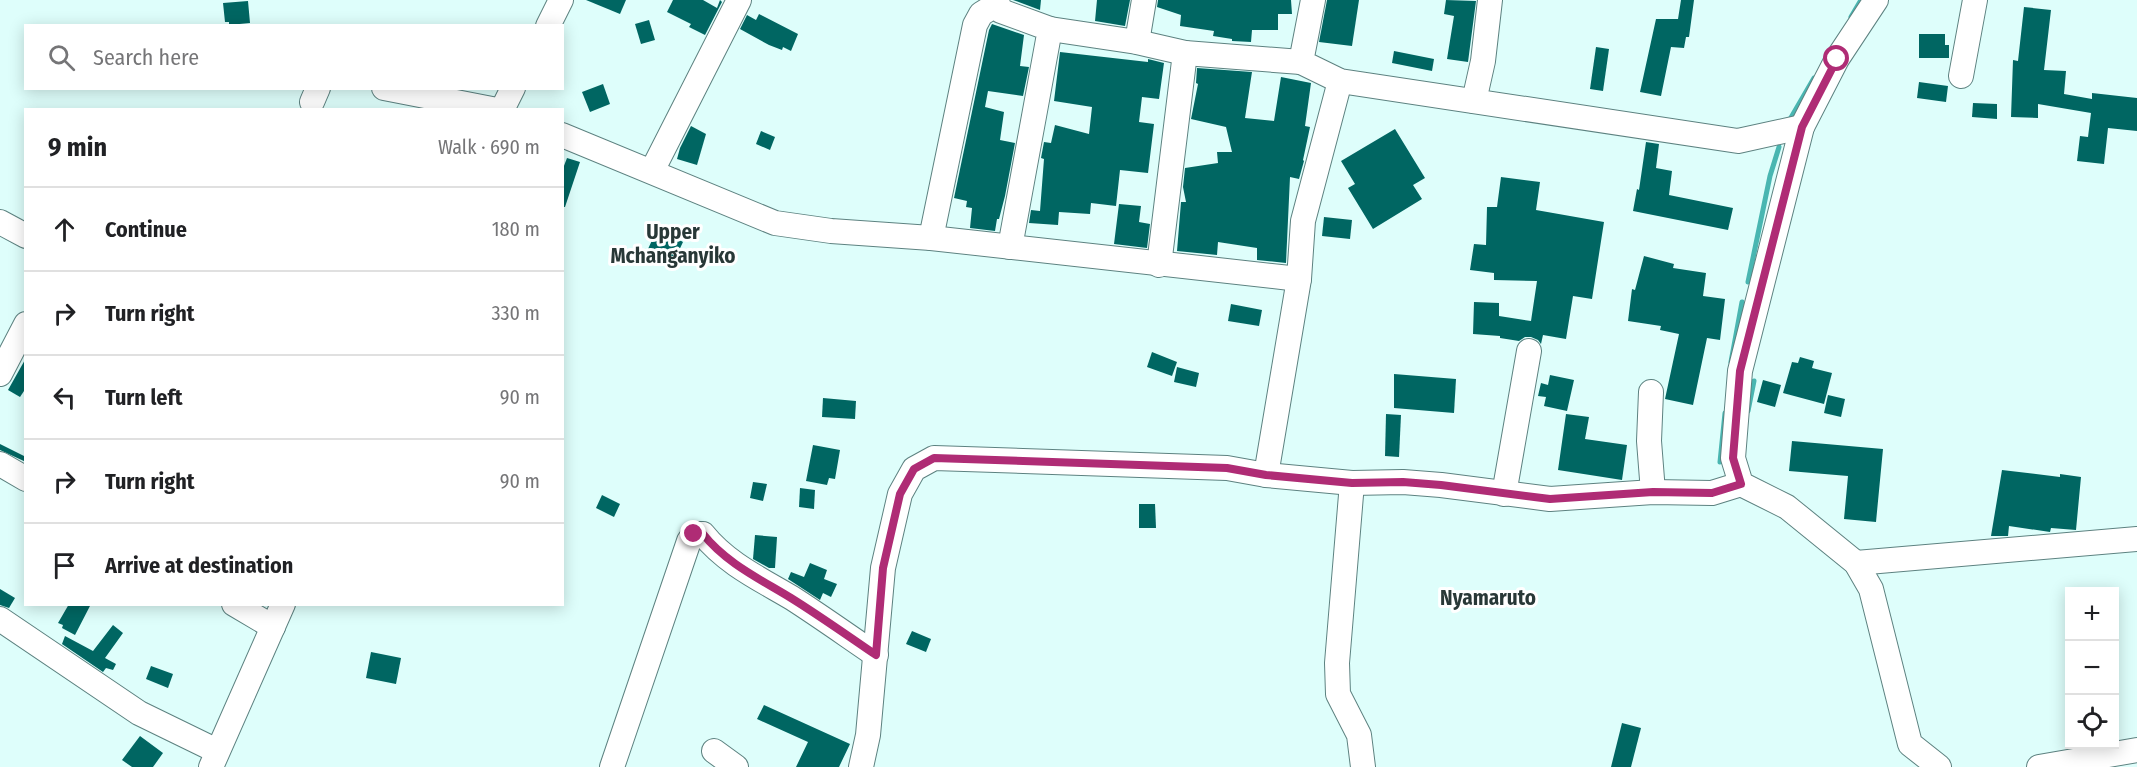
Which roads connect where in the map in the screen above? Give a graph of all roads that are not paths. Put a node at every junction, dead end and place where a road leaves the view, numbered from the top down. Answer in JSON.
{"nodes":[{"id":1,"x":561,"y":0,"type":"edge"},
{"id":2,"x":739,"y":0,"type":"edge"},
{"id":3,"x":1144,"y":0,"type":"edge"},
{"id":4,"x":1313,"y":0,"type":"edge"},
{"id":5,"x":1490,"y":0,"type":"edge"},
{"id":6,"x":1876,"y":0,"type":"edge"},
{"id":7,"x":1975,"y":0,"type":"edge"},
{"id":8,"x":996,"y":2,"type":"edge"},
{"id":9,"x":549,"y":24,"type":"edge"},
{"id":10,"x":1050,"y":29,"type":"junction"},
{"id":11,"x":1137,"y":42,"type":"junction"},
{"id":12,"x":1185,"y":53,"type":"junction"},
{"id":13,"x":1301,"y":62,"type":"junction"},
{"id":14,"x":1960,"y":76,"type":"dead end"},
{"id":15,"x":1340,"y":81,"type":"junction"},
{"id":16,"x":394,"y":90,"type":"edge"},
{"id":17,"x":512,"y":90,"type":"edge"},
{"id":18,"x":1474,"y":101,"type":"junction"},
{"id":19,"x":487,"y":108,"type":"edge"},
{"id":20,"x":503,"y":108,"type":"edge"},
{"id":21,"x":1802,"y":127,"type":"junction"},
{"id":22,"x":564,"y":136,"type":"edge"},
{"id":23,"x":652,"y":171,"type":"junction"},
{"id":24,"x":0,"y":222,"type":"edge"},
{"id":25,"x":24,"y":236,"type":"edge"},
{"id":26,"x":931,"y":238,"type":"junction"},
{"id":27,"x":1010,"y":246,"type":"junction"},
{"id":28,"x":1159,"y":265,"type":"junction"},
{"id":29,"x":1299,"y":279,"type":"junction"},
{"id":30,"x":24,"y":328,"type":"edge"},
{"id":31,"x":1529,"y":351,"type":"dead end"},
{"id":32,"x":0,"y":374,"type":"edge"},
{"id":33,"x":1651,"y":392,"type":"dead end"},
{"id":34,"x":0,"y":464,"type":"edge"},
{"id":35,"x":1266,"y":475,"type":"junction"},
{"id":36,"x":24,"y":478,"type":"edge"},
{"id":37,"x":1352,"y":483,"type":"junction"},
{"id":38,"x":1741,"y":484,"type":"junction"},
{"id":39,"x":1653,"y":492,"type":"junction"},
{"id":40,"x":1504,"y":494,"type":"junction"},
{"id":41,"x":2137,"y":539,"type":"edge"},
{"id":42,"x":1856,"y":563,"type":"junction"},
{"id":43,"x":237,"y":606,"type":"edge"},
{"id":44,"x":282,"y":606,"type":"edge"},
{"id":45,"x":0,"y":619,"type":"edge"},
{"id":46,"x":273,"y":627,"type":"junction"},
{"id":47,"x":876,"y":655,"type":"junction"},
{"id":48,"x":2137,"y":750,"type":"edge"},
{"id":49,"x":714,"y":751,"type":"dead end"},
{"id":50,"x":214,"y":759,"type":"edge"},
{"id":51,"x":612,"y":767,"type":"edge"},
{"id":52,"x":736,"y":767,"type":"edge"},
{"id":53,"x":861,"y":767,"type":"edge"},
{"id":54,"x":1363,"y":767,"type":"edge"},
{"id":55,"x":1939,"y":767,"type":"edge"},
{"id":56,"x":2039,"y":767,"type":"edge"}],
"edges":[{"from":1,"to":9,"type":"street"},
{"from":2,"to":23,"type":"street"},
{"from":3,"to":11,"type":"street"},
{"from":4,"to":13,"type":"street"},
{"from":5,"to":18,"type":"street"},
{"from":6,"to":21,"type":"street"},
{"from":7,"to":14,"type":"street"},
{"from":8,"to":10,"type":"street"},
{"from":8,"to":26,"type":"street"},
{"from":10,"to":11,"type":"street"},
{"from":10,"to":27,"type":"street"},
{"from":11,"to":12,"type":"street"},
{"from":12,"to":13,"type":"street"},
{"from":12,"to":28,"type":"street"},
{"from":13,"to":15,"type":"street"},
{"from":15,"to":18,"type":"street"},
{"from":15,"to":29,"type":"street"},
{"from":16,"to":19,"type":"street"},
{"from":17,"to":20,"type":"street"},
{"from":18,"to":21,"type":"street"},
{"from":21,"to":38,"type":"street"},
{"from":22,"to":23,"type":"street"},
{"from":23,"to":26,"type":"street"},
{"from":24,"to":25,"type":"street"},
{"from":26,"to":27,"type":"street"},
{"from":27,"to":28,"type":"street"},
{"from":28,"to":29,"type":"street"},
{"from":29,"to":35,"type":"street"},
{"from":30,"to":32,"type":"street"},
{"from":31,"to":40,"type":"street"},
{"from":33,"to":39,"type":"street"},
{"from":34,"to":36,"type":"street"},
{"from":35,"to":37,"type":"street"},
{"from":35,"to":47,"type":"street"},
{"from":37,"to":40,"type":"street"},
{"from":37,"to":54,"type":"street"},
{"from":38,"to":39,"type":"street"},
{"from":38,"to":42,"type":"street"},
{"from":39,"to":40,"type":"street"},
{"from":41,"to":42,"type":"street"},
{"from":42,"to":55,"type":"street"},
{"from":43,"to":46,"type":"street"},
{"from":44,"to":46,"type":"street"},
{"from":45,"to":50,"type":"street"},
{"from":46,"to":50,"type":"street"},
{"from":47,"to":51,"type":"street"},
{"from":47,"to":53,"type":"street"},
{"from":48,"to":56,"type":"street"},
{"from":49,"to":52,"type":"street"}]}
